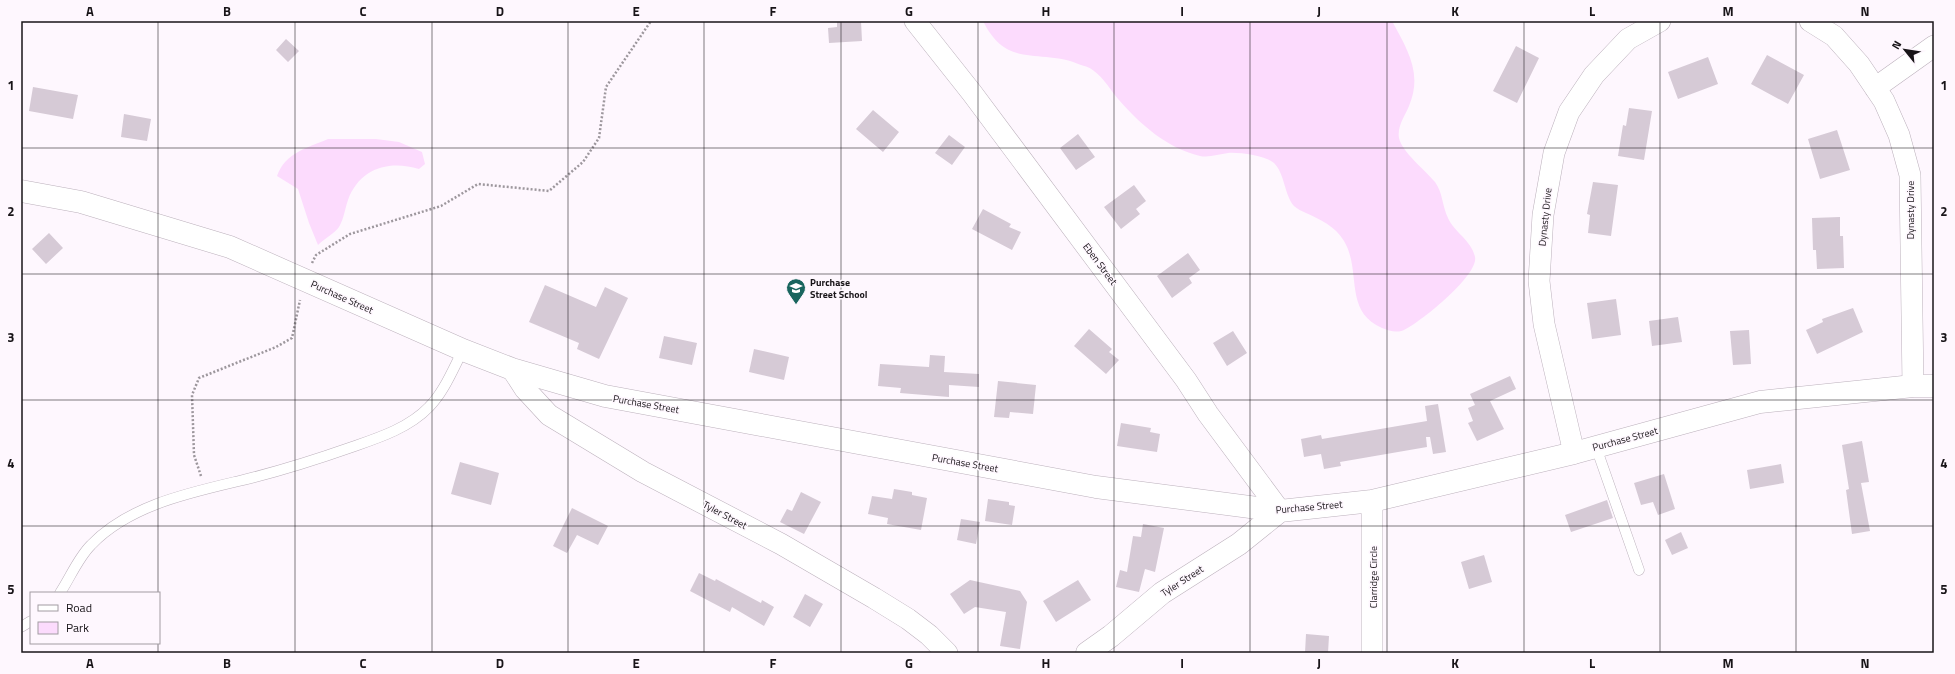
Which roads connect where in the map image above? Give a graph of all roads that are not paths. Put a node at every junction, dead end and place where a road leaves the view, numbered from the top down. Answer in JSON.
{"nodes":[{"id":1,"x":914,"y":21,"type":"edge"},
{"id":2,"x":1810,"y":21,"type":"edge"},
{"id":3,"x":1647,"y":24,"type":"edge"},
{"id":4,"x":1934,"y":46,"type":"edge"},
{"id":5,"x":1875,"y":88,"type":"junction"},
{"id":6,"x":21,"y":191,"type":"edge"},
{"id":7,"x":463,"y":350,"type":"junction"},
{"id":8,"x":512,"y":369,"type":"junction"},
{"id":9,"x":1924,"y":386,"type":"edge"},
{"id":10,"x":1596,"y":447,"type":"junction"},
{"id":11,"x":1574,"y":453,"type":"junction"},
{"id":12,"x":1372,"y":501,"type":"junction"},
{"id":13,"x":1280,"y":511,"type":"junction"},
{"id":14,"x":1639,"y":570,"type":"dead end"},
{"id":15,"x":61,"y":592,"type":"edge"},
{"id":16,"x":30,"y":622,"type":"edge"},
{"id":17,"x":21,"y":627,"type":"edge"},
{"id":18,"x":947,"y":653,"type":"edge"},
{"id":19,"x":1087,"y":653,"type":"edge"},
{"id":20,"x":1372,"y":653,"type":"edge"}],
"edges":[{"from":1,"to":13,"type":"street","name":"Eben Street"},
{"from":2,"to":5,"type":"street","name":"Dynasty Drive"},
{"from":3,"to":11,"type":"street","name":"Dynasty Drive"},
{"from":4,"to":5,"type":"street"},
{"from":5,"to":9,"type":"street","name":"Dynasty Drive"},
{"from":6,"to":7,"type":"main road","name":"Purchase Street"},
{"from":7,"to":8,"type":"main road","name":"Purchase Street"},
{"from":7,"to":15,"type":"lane"},
{"from":8,"to":13,"type":"main road","name":"Purchase Street"},
{"from":8,"to":18,"type":"street","name":"Tyler Street"},
{"from":9,"to":10,"type":"main road","name":"Purchase Street"},
{"from":10,"to":11,"type":"main road","name":"Purchase Street"},
{"from":10,"to":14,"type":"lane"},
{"from":11,"to":12,"type":"main road","name":"Purchase Street"},
{"from":12,"to":13,"type":"main road","name":"Purchase Street"},
{"from":12,"to":20,"type":"street","name":"Clarridge Circle"},
{"from":13,"to":19,"type":"main road","name":"Tyler Street"},
{"from":16,"to":17,"type":"lane"}]}
